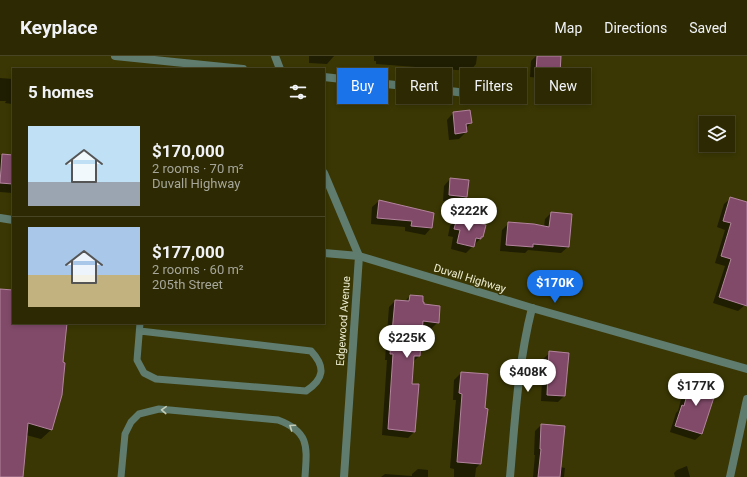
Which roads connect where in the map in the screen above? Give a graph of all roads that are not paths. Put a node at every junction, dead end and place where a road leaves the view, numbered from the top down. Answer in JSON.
{"nodes":[{"id":1,"x":114,"y":56,"type":"edge"},
{"id":2,"x":275,"y":56,"type":"edge"},
{"id":3,"x":233,"y":68,"type":"edge"},
{"id":4,"x":280,"y":68,"type":"edge"},
{"id":5,"x":325,"y":78,"type":"edge"},
{"id":6,"x":460,"y":93,"type":"edge"},
{"id":7,"x":325,"y":175,"type":"edge"},
{"id":8,"x":0,"y":218,"type":"edge"},
{"id":9,"x":12,"y":220,"type":"edge"},
{"id":10,"x":325,"y":253,"type":"edge"},
{"id":11,"x":359,"y":256,"type":"junction"},
{"id":12,"x":532,"y":308,"type":"junction"},
{"id":13,"x":140,"y":324,"type":"edge"},
{"id":14,"x":140,"y":331,"type":"junction"},
{"id":15,"x":747,"y":369,"type":"edge"},
{"id":16,"x":747,"y":399,"type":"edge"},
{"id":17,"x":121,"y":477,"type":"edge"},
{"id":18,"x":305,"y":477,"type":"edge"},
{"id":19,"x":344,"y":477,"type":"edge"},
{"id":20,"x":510,"y":477,"type":"edge"},
{"id":21,"x":730,"y":477,"type":"edge"}],
"edges":[{"from":1,"to":3,"type":"street"},
{"from":2,"to":4,"type":"street"},
{"from":5,"to":6,"type":"street"},
{"from":7,"to":11,"type":"street","name":"Edgewood Avenue"},
{"from":8,"to":9,"type":"street"},
{"from":10,"to":11,"type":"street","name":"Duvall Highway"},
{"from":11,"to":12,"type":"street","name":"Duvall Highway"},
{"from":11,"to":19,"type":"street","name":"Edgewood Avenue"},
{"from":12,"to":15,"type":"street","name":"Duvall Highway"},
{"from":12,"to":20,"type":"street"},
{"from":13,"to":14,"type":"lane"},
{"from":14,"to":14,"type":"lane"},
{"from":16,"to":21,"type":"street"},
{"from":18,"to":17,"type":"lane","one_way":true}]}
